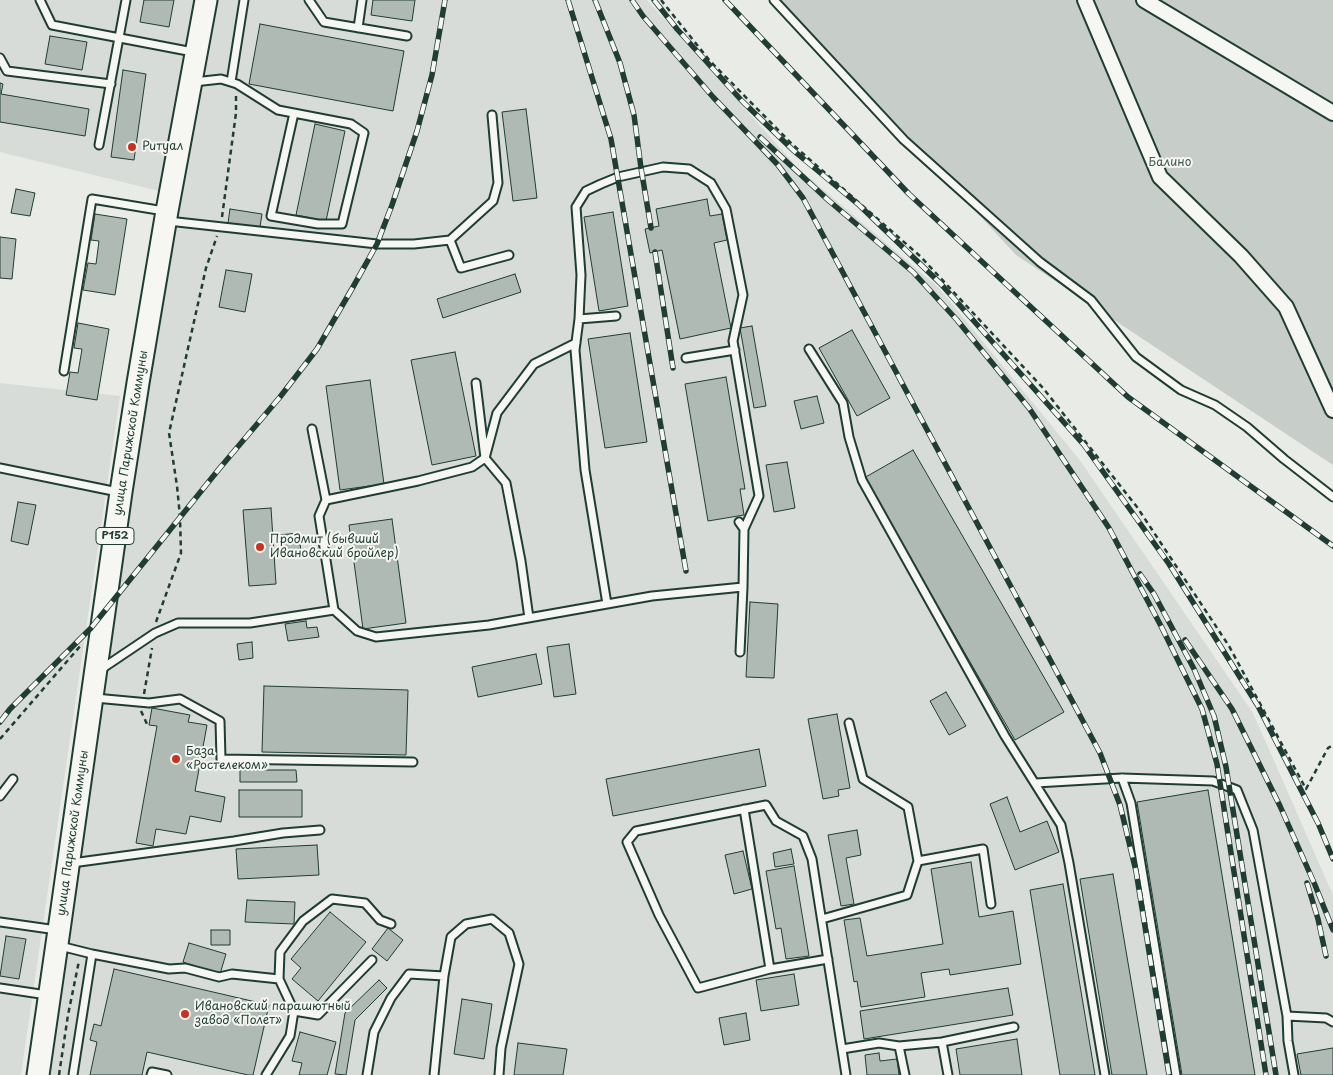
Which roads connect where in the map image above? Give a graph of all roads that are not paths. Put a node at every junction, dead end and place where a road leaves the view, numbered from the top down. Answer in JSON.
{"nodes":[{"id":1,"x":40,"y":0,"type":"edge"},
{"id":2,"x":126,"y":0,"type":"edge"},
{"id":3,"x":206,"y":0,"type":"edge"},
{"id":4,"x":244,"y":0,"type":"edge"},
{"id":5,"x":309,"y":0,"type":"edge"},
{"id":6,"x":362,"y":0,"type":"edge"},
{"id":7,"x":774,"y":0,"type":"edge"},
{"id":8,"x":1085,"y":0,"type":"edge"},
{"id":9,"x":1144,"y":0,"type":"edge"},
{"id":10,"x":358,"y":28,"type":"junction"},
{"id":11,"x":407,"y":36,"type":"dead end"},
{"id":12,"x":119,"y":37,"type":"junction"},
{"id":13,"x":196,"y":52,"type":"junction"},
{"id":14,"x":0,"y":58,"type":"edge"},
{"id":15,"x":191,"y":82,"type":"junction"},
{"id":16,"x":231,"y":82,"type":"junction"},
{"id":17,"x":111,"y":84,"type":"junction"},
{"id":18,"x":294,"y":113,"type":"junction"},
{"id":19,"x":1333,"y":113,"type":"edge"},
{"id":20,"x":492,"y":115,"type":"dead end"},
{"id":21,"x":99,"y":145,"type":"dead end"},
{"id":22,"x":166,"y":216,"type":"junction"},
{"id":23,"x":450,"y":240,"type":"junction"},
{"id":24,"x":510,"y":255,"type":"dead end"},
{"id":25,"x":616,"y":316,"type":"dead end"},
{"id":26,"x":579,"y":319,"type":"junction"},
{"id":27,"x":576,"y":343,"type":"junction"},
{"id":28,"x":809,"y":349,"type":"dead end"},
{"id":29,"x":735,"y":350,"type":"junction"},
{"id":30,"x":686,"y":358,"type":"dead end"},
{"id":31,"x":64,"y":370,"type":"dead end"},
{"id":32,"x":476,"y":383,"type":"dead end"},
{"id":33,"x":1333,"y":410,"type":"edge"},
{"id":34,"x":312,"y":429,"type":"dead end"},
{"id":35,"x":485,"y":458,"type":"junction"},
{"id":36,"x":2,"y":469,"type":"edge"},
{"id":37,"x":121,"y":492,"type":"junction"},
{"id":38,"x":1333,"y":497,"type":"edge"},
{"id":39,"x":326,"y":500,"type":"junction"},
{"id":40,"x":738,"y":522,"type":"dead end"},
{"id":41,"x":744,"y":529,"type":"junction"},
{"id":42,"x":743,"y":587,"type":"junction"},
{"id":43,"x":607,"y":604,"type":"junction"},
{"id":44,"x":334,"y":610,"type":"junction"},
{"id":45,"x":529,"y":618,"type":"junction"},
{"id":46,"x":740,"y":652,"type":"dead end"},
{"id":47,"x":96,"y":673,"type":"junction"},
{"id":48,"x":92,"y":698,"type":"junction"},
{"id":49,"x":848,"y":723,"type":"dead end"},
{"id":50,"x":413,"y":762,"type":"dead end"},
{"id":51,"x":1122,"y":778,"type":"junction"},
{"id":52,"x":13,"y":779,"type":"dead end"},
{"id":53,"x":1036,"y":784,"type":"junction"},
{"id":54,"x":0,"y":796,"type":"edge"},
{"id":55,"x":744,"y":809,"type":"junction"},
{"id":56,"x":320,"y":830,"type":"dead end"},
{"id":57,"x":918,"y":860,"type":"junction"},
{"id":58,"x":69,"y":863,"type":"junction"},
{"id":59,"x":991,"y":904,"type":"dead end"},
{"id":60,"x":822,"y":919,"type":"junction"},
{"id":61,"x":0,"y":922,"type":"edge"},
{"id":62,"x":392,"y":924,"type":"dead end"},
{"id":63,"x":58,"y":938,"type":"junction"},
{"id":64,"x":92,"y":954,"type":"junction"},
{"id":65,"x":828,"y":959,"type":"junction"},
{"id":66,"x":372,"y":960,"type":"dead end"},
{"id":67,"x":770,"y":969,"type":"junction"},
{"id":68,"x":444,"y":976,"type":"junction"},
{"id":69,"x":279,"y":979,"type":"junction"},
{"id":70,"x":0,"y":988,"type":"edge"},
{"id":71,"x":50,"y":995,"type":"junction"},
{"id":72,"x":294,"y":1011,"type":"junction"},
{"id":73,"x":1287,"y":1016,"type":"junction"},
{"id":74,"x":1333,"y":1022,"type":"edge"},
{"id":75,"x":1014,"y":1027,"type":"dead end"},
{"id":76,"x":942,"y":1042,"type":"junction"},
{"id":77,"x":899,"y":1046,"type":"junction"},
{"id":78,"x":842,"y":1050,"type":"junction"},
{"id":79,"x":38,"y":1075,"type":"edge"},
{"id":80,"x":73,"y":1075,"type":"edge"},
{"id":81,"x":151,"y":1075,"type":"edge"},
{"id":82,"x":167,"y":1075,"type":"edge"},
{"id":83,"x":266,"y":1075,"type":"edge"},
{"id":84,"x":367,"y":1075,"type":"edge"},
{"id":85,"x":434,"y":1075,"type":"edge"},
{"id":86,"x":499,"y":1075,"type":"edge"},
{"id":87,"x":846,"y":1075,"type":"edge"},
{"id":88,"x":904,"y":1075,"type":"edge"},
{"id":89,"x":948,"y":1075,"type":"edge"},
{"id":90,"x":1105,"y":1075,"type":"edge"},
{"id":91,"x":1176,"y":1075,"type":"edge"},
{"id":92,"x":1294,"y":1075,"type":"edge"}],
"edges":[{"from":1,"to":12,"type":"lane"},
{"from":2,"to":12,"type":"lane"},
{"from":3,"to":13,"type":"main road","name":"улица Парижской Коммуны","number":"Р152"},
{"from":4,"to":16,"type":"lane"},
{"from":5,"to":10,"type":"lane"},
{"from":6,"to":10,"type":"lane"},
{"from":7,"to":38,"type":"lane"},
{"from":8,"to":33,"type":"street"},
{"from":9,"to":19,"type":"street"},
{"from":10,"to":11,"type":"lane"},
{"from":12,"to":13,"type":"lane"},
{"from":12,"to":17,"type":"lane"},
{"from":13,"to":15,"type":"main road","name":"улица Парижской Коммуны","number":"Р152"},
{"from":14,"to":17,"type":"lane"},
{"from":15,"to":16,"type":"lane"},
{"from":15,"to":22,"type":"main road","name":"улица Парижской Коммуны","number":"Р152"},
{"from":16,"to":18,"type":"lane"},
{"from":17,"to":21,"type":"lane"},
{"from":18,"to":18,"type":"lane"},
{"from":20,"to":23,"type":"lane"},
{"from":22,"to":23,"type":"lane"},
{"from":22,"to":31,"type":"lane"},
{"from":22,"to":37,"type":"main road","name":"улица Парижской Коммуны","number":"Р152"},
{"from":23,"to":24,"type":"lane"},
{"from":25,"to":26,"type":"lane"},
{"from":26,"to":27,"type":"lane"},
{"from":26,"to":29,"type":"lane"},
{"from":27,"to":35,"type":"lane"},
{"from":27,"to":43,"type":"lane"},
{"from":28,"to":53,"type":"lane"},
{"from":29,"to":30,"type":"lane"},
{"from":29,"to":41,"type":"lane"},
{"from":32,"to":35,"type":"lane"},
{"from":34,"to":39,"type":"lane"},
{"from":35,"to":39,"type":"lane"},
{"from":35,"to":45,"type":"lane"},
{"from":36,"to":37,"type":"lane"},
{"from":37,"to":47,"type":"main road","name":"улица Парижской Коммуны","number":"Р152"},
{"from":39,"to":44,"type":"lane"},
{"from":40,"to":41,"type":"lane"},
{"from":41,"to":42,"type":"lane"},
{"from":42,"to":43,"type":"lane"},
{"from":42,"to":46,"type":"lane"},
{"from":43,"to":45,"type":"lane"},
{"from":44,"to":45,"type":"lane"},
{"from":44,"to":47,"type":"lane"},
{"from":47,"to":48,"type":"main road","name":"улица Парижской Коммуны","number":"Р152"},
{"from":48,"to":50,"type":"lane"},
{"from":48,"to":58,"type":"main road","name":"улица Парижской Коммуны","number":"Р152"},
{"from":49,"to":57,"type":"lane"},
{"from":51,"to":53,"type":"lane"},
{"from":51,"to":73,"type":"lane"},
{"from":51,"to":91,"type":"lane"},
{"from":52,"to":54,"type":"lane"},
{"from":53,"to":90,"type":"lane"},
{"from":55,"to":60,"type":"lane"},
{"from":55,"to":67,"type":"lane"},
{"from":55,"to":67,"type":"lane"},
{"from":56,"to":58,"type":"lane"},
{"from":57,"to":59,"type":"lane"},
{"from":57,"to":60,"type":"lane"},
{"from":58,"to":63,"type":"main road","name":"улица Парижской Коммуны","number":"Р152"},
{"from":60,"to":65,"type":"lane"},
{"from":61,"to":63,"type":"lane"},
{"from":62,"to":69,"type":"lane"},
{"from":63,"to":64,"type":"lane"},
{"from":63,"to":71,"type":"main road","name":"улица Парижской Коммуны","number":"Р152"},
{"from":64,"to":69,"type":"lane"},
{"from":64,"to":80,"type":"lane"},
{"from":65,"to":67,"type":"lane"},
{"from":65,"to":78,"type":"lane"},
{"from":66,"to":72,"type":"lane"},
{"from":68,"to":84,"type":"lane"},
{"from":68,"to":85,"type":"lane"},
{"from":68,"to":86,"type":"lane"},
{"from":69,"to":72,"type":"lane"},
{"from":70,"to":71,"type":"lane"},
{"from":71,"to":79,"type":"main road","name":"улица Парижской Коммуны","number":"Р152"},
{"from":72,"to":83,"type":"lane"},
{"from":73,"to":74,"type":"lane"},
{"from":73,"to":92,"type":"lane"},
{"from":75,"to":76,"type":"lane"},
{"from":76,"to":77,"type":"lane"},
{"from":76,"to":89,"type":"lane"},
{"from":77,"to":78,"type":"lane"},
{"from":77,"to":88,"type":"lane"},
{"from":78,"to":87,"type":"lane"},
{"from":81,"to":82,"type":"lane"}]}
